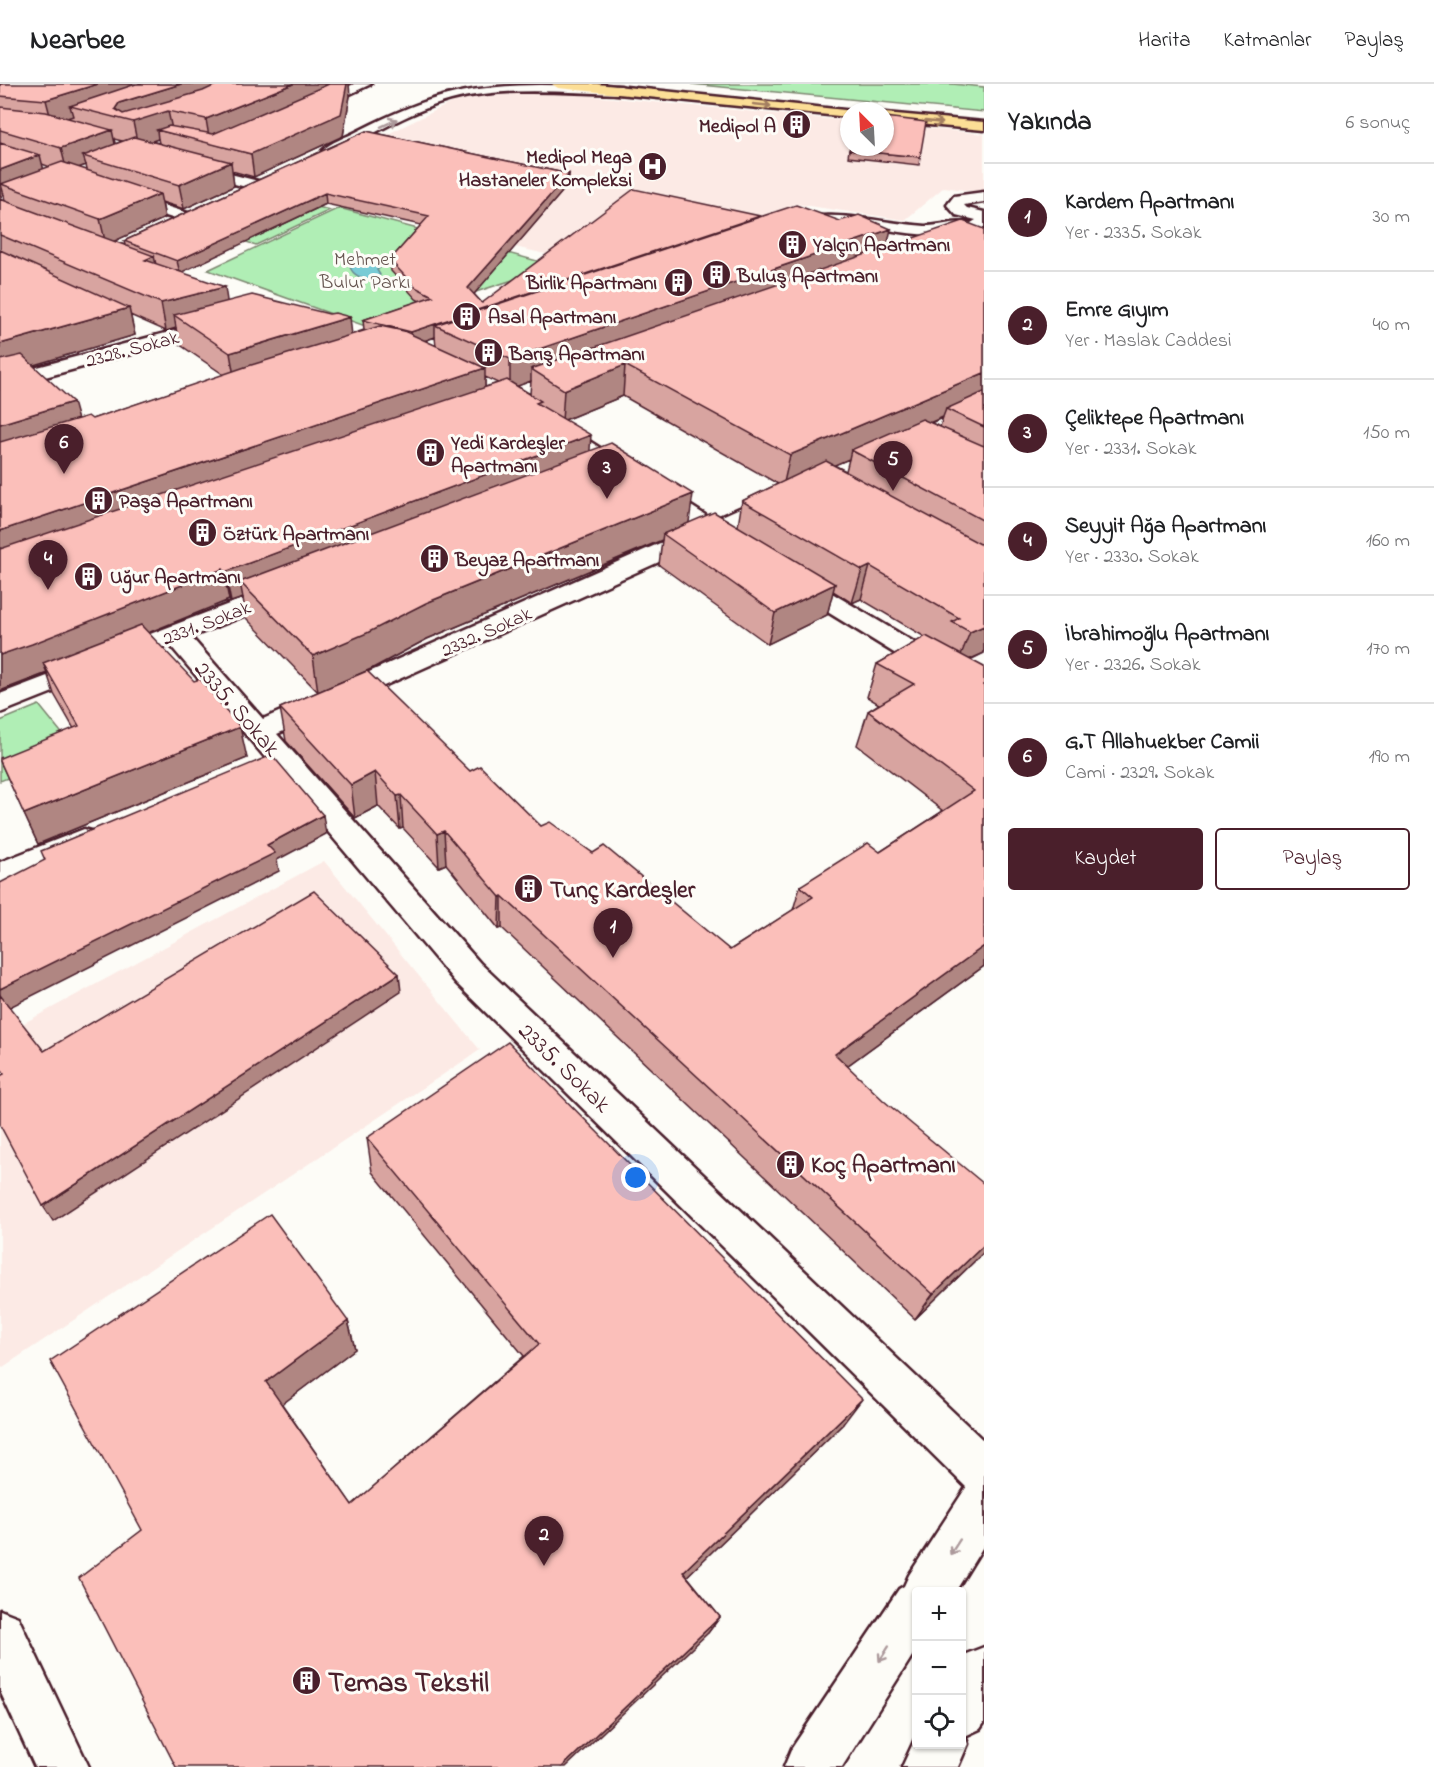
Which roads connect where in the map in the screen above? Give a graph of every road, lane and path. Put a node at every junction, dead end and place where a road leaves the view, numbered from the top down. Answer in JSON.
{"nodes":[{"id":1,"x":365,"y":84,"type":"edge"},
{"id":2,"x":558,"y":84,"type":"edge"},
{"id":3,"x":621,"y":90,"type":"junction"},
{"id":4,"x":299,"y":112,"type":"edge"},
{"id":5,"x":840,"y":112,"type":"edge"},
{"id":6,"x":894,"y":118,"type":"edge"},
{"id":7,"x":984,"y":126,"type":"edge"},
{"id":8,"x":312,"y":159,"type":"edge"},
{"id":9,"x":180,"y":165,"type":"edge"},
{"id":10,"x":274,"y":177,"type":"edge"},
{"id":11,"x":257,"y":185,"type":"junction"},
{"id":12,"x":109,"y":193,"type":"edge"},
{"id":13,"x":236,"y":194,"type":"edge"},
{"id":14,"x":984,"y":197,"type":"edge"},
{"id":15,"x":983,"y":221,"type":"edge"},
{"id":16,"x":165,"y":226,"type":"edge"},
{"id":17,"x":767,"y":231,"type":"edge"},
{"id":18,"x":928,"y":231,"type":"junction"},
{"id":19,"x":941,"y":245,"type":"junction"},
{"id":20,"x":919,"y":253,"type":"edge"},
{"id":21,"x":242,"y":319,"type":"edge"},
{"id":22,"x":143,"y":330,"type":"edge"},
{"id":23,"x":163,"y":339,"type":"junction"},
{"id":24,"x":4,"y":378,"type":"edge"},
{"id":25,"x":537,"y":416,"type":"edge"},
{"id":26,"x":902,"y":444,"type":"edge"},
{"id":27,"x":614,"y":465,"type":"junction"},
{"id":28,"x":581,"y":477,"type":"edge"},
{"id":29,"x":820,"y":481,"type":"junction"},
{"id":30,"x":841,"y":493,"type":"edge"},
{"id":31,"x":712,"y":531,"type":"junction"},
{"id":32,"x":753,"y":556,"type":"edge"},
{"id":33,"x":773,"y":568,"type":"edge"},
{"id":34,"x":306,"y":583,"type":"edge"},
{"id":35,"x":174,"y":634,"type":"junction"},
{"id":36,"x":984,"y":662,"type":"edge"},
{"id":37,"x":956,"y":680,"type":"junction"},
{"id":38,"x":984,"y":696,"type":"edge"},
{"id":39,"x":0,"y":704,"type":"edge"},
{"id":40,"x":271,"y":744,"type":"junction"},
{"id":41,"x":249,"y":771,"type":"edge"},
{"id":42,"x":108,"y":829,"type":"edge"},
{"id":43,"x":0,"y":875,"type":"edge"},
{"id":44,"x":984,"y":1473,"type":"edge"},
{"id":45,"x":984,"y":1503,"type":"edge"},
{"id":46,"x":929,"y":1587,"type":"edge"},
{"id":47,"x":912,"y":1612,"type":"edge"},
{"id":48,"x":0,"y":1635,"type":"edge"},
{"id":49,"x":984,"y":1672,"type":"edge"},
{"id":50,"x":966,"y":1704,"type":"edge"},
{"id":51,"x":939,"y":1749,"type":"edge"},
{"id":52,"x":62,"y":1767,"type":"edge"},
{"id":53,"x":811,"y":1767,"type":"edge"},
{"id":54,"x":929,"y":1767,"type":"edge"}],
"edges":[{"from":1,"to":4,"type":"street"},
{"from":2,"to":3,"type":"main road"},
{"from":3,"to":5,"type":"main road","one_way":true},
{"from":8,"to":3,"type":"street","one_way":true},
{"from":6,"to":7,"type":"main road","one_way":true},
{"from":9,"to":11,"type":"street"},
{"from":10,"to":11,"type":"street"},
{"from":11,"to":13,"type":"street"},
{"from":12,"to":16,"type":"street"},
{"from":14,"to":15,"type":"street"},
{"from":15,"to":18,"type":"street"},
{"from":15,"to":19,"type":"street"},
{"from":17,"to":18,"type":"street"},
{"from":18,"to":19,"type":"street"},
{"from":19,"to":20,"type":"street"},
{"from":21,"to":23,"type":"street","name":"2328. Sokak"},
{"from":22,"to":23,"type":"street"},
{"from":23,"to":24,"type":"street","name":"2328. Sokak"},
{"from":25,"to":27,"type":"street"},
{"from":26,"to":29,"type":"street","name":"2332. Sokak"},
{"from":27,"to":28,"type":"street"},
{"from":27,"to":31,"type":"street"},
{"from":29,"to":30,"type":"street"},
{"from":29,"to":31,"type":"street","name":"2332. Sokak"},
{"from":31,"to":32,"type":"street"},
{"from":31,"to":40,"type":"street","name":"2332. Sokak"},
{"from":33,"to":37,"type":"street"},
{"from":34,"to":35,"type":"street","name":"2331. Sokak"},
{"from":35,"to":39,"type":"street","name":"2331. Sokak"},
{"from":35,"to":40,"type":"street","name":"2335. Sokak"},
{"from":36,"to":37,"type":"street"},
{"from":37,"to":38,"type":"street"},
{"from":40,"to":41,"type":"street","name":"2332. Sokak"},
{"from":40,"to":44,"type":"street","name":"2335. Sokak"},
{"from":42,"to":43,"type":"street"},
{"from":45,"to":46,"type":"street","one_way":true},
{"from":47,"to":53,"type":"street","one_way":true},
{"from":48,"to":52,"type":"street"},
{"from":49,"to":50,"type":"street"},
{"from":51,"to":54,"type":"street"}]}
